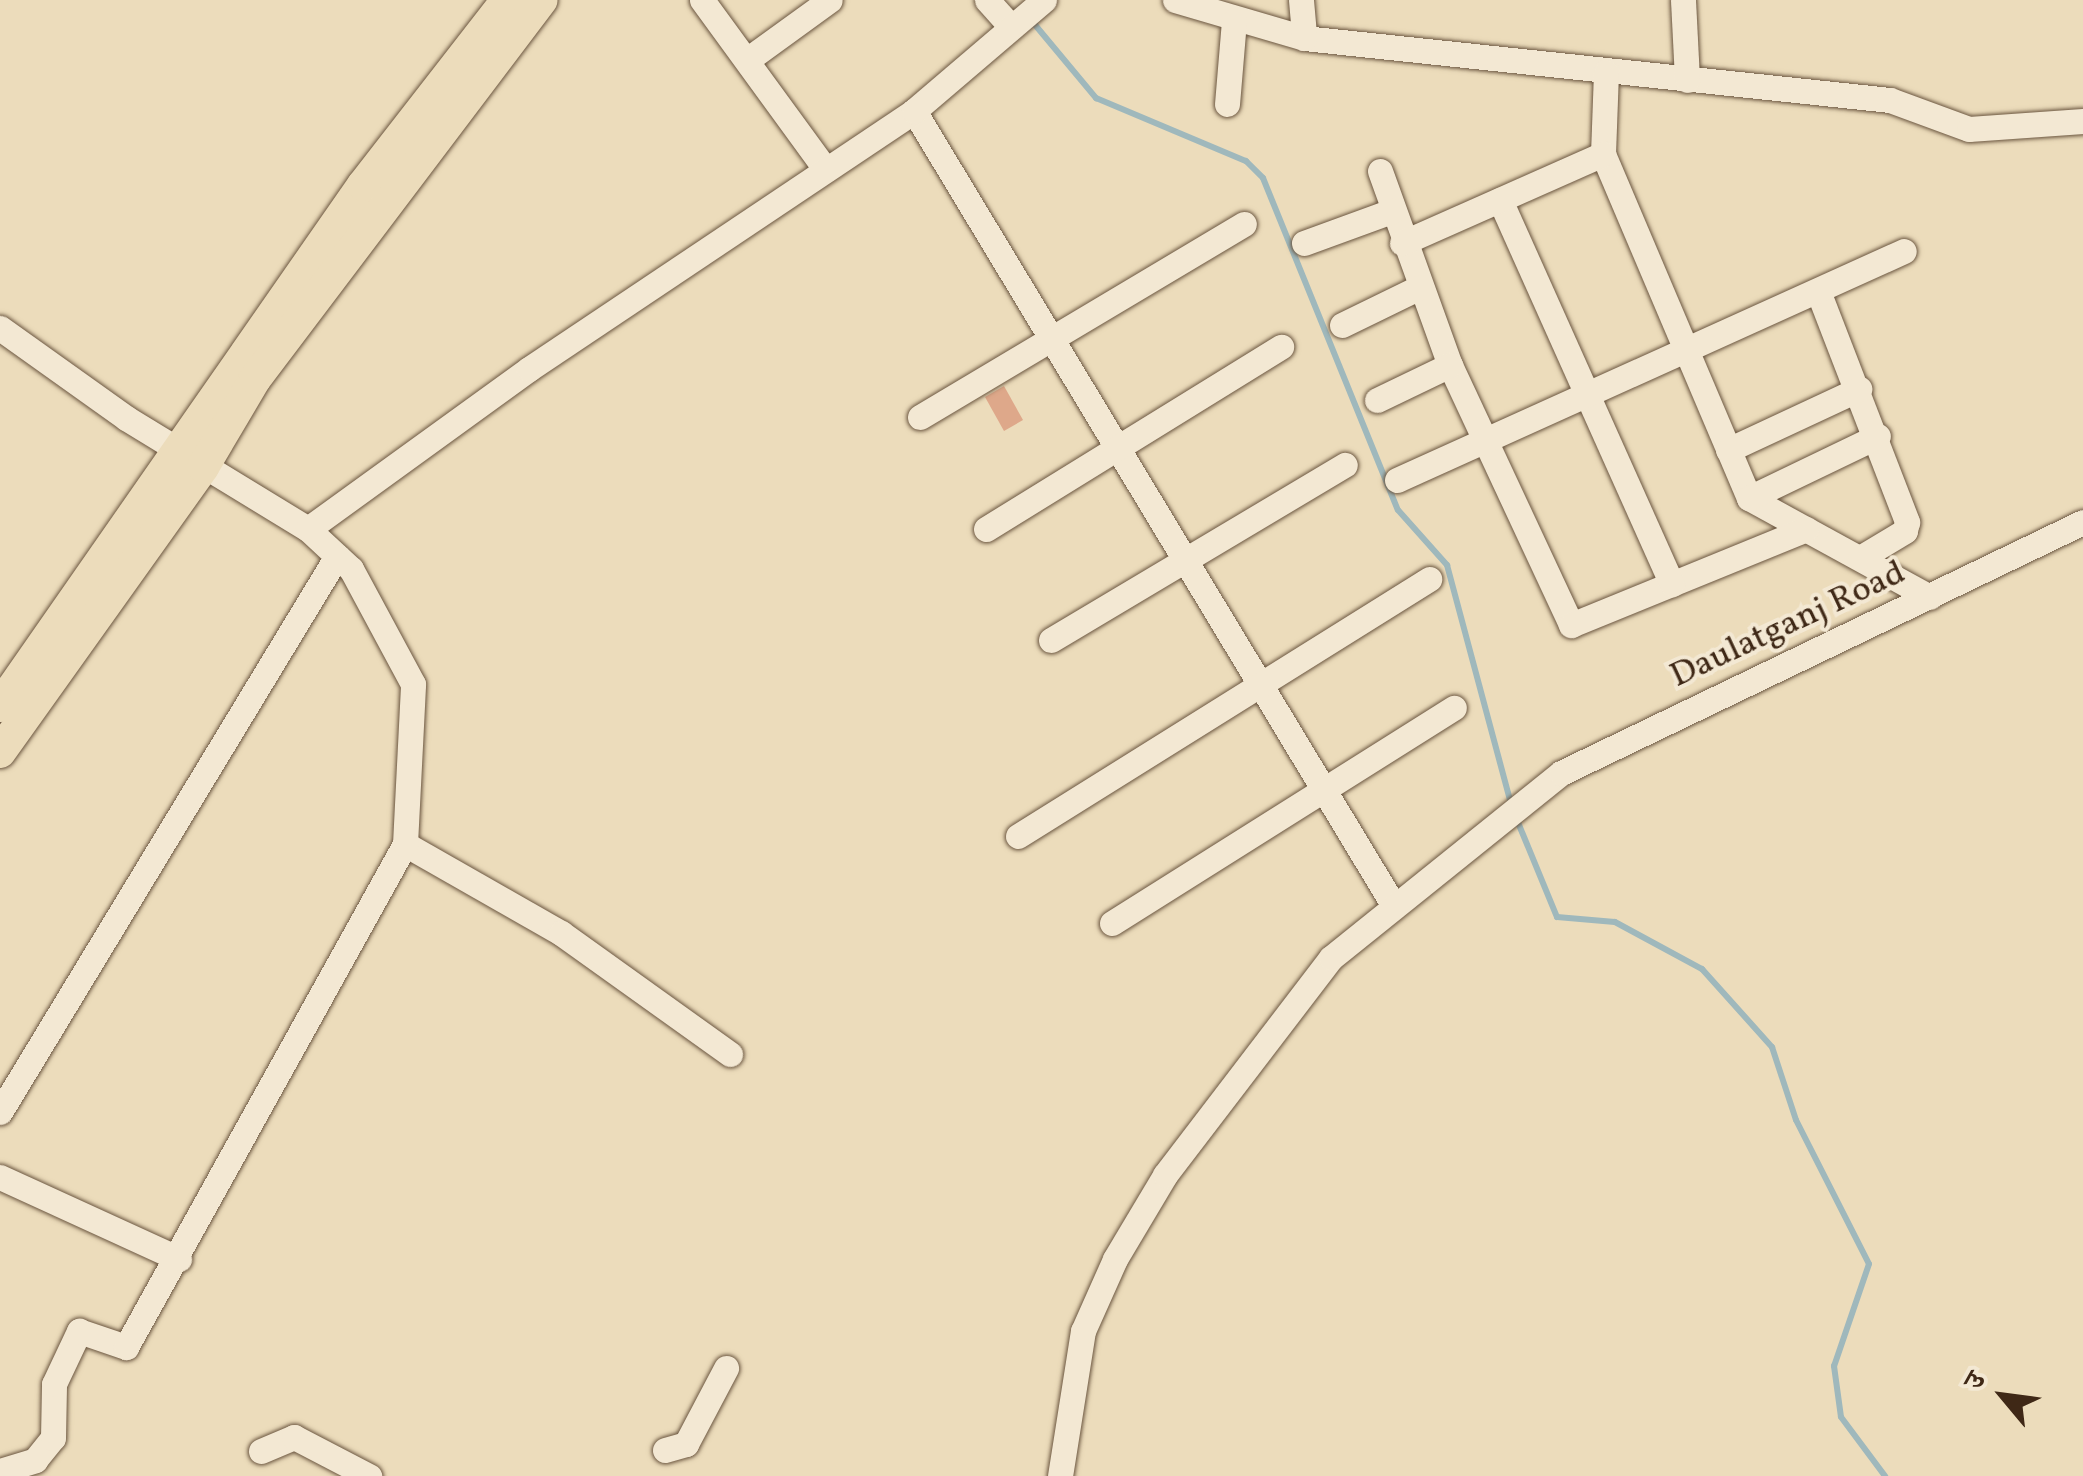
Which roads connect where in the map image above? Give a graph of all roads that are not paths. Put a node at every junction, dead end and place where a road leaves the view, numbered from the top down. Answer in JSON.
{"nodes":[{"id":1,"x":507,"y":0,"type":"edge"},
{"id":2,"x":542,"y":0,"type":"edge"},
{"id":3,"x":702,"y":0,"type":"edge"},
{"id":4,"x":830,"y":0,"type":"edge"},
{"id":5,"x":987,"y":0,"type":"edge"},
{"id":6,"x":1044,"y":0,"type":"edge"},
{"id":7,"x":1175,"y":0,"type":"edge"},
{"id":8,"x":1301,"y":0,"type":"edge"},
{"id":9,"x":1684,"y":0,"type":"edge"},
{"id":10,"x":1234,"y":21,"type":"junction"},
{"id":11,"x":1013,"y":24,"type":"junction"},
{"id":12,"x":1304,"y":38,"type":"junction"},
{"id":13,"x":747,"y":60,"type":"junction"},
{"id":14,"x":1606,"y":72,"type":"junction"},
{"id":15,"x":1687,"y":80,"type":"junction"},
{"id":16,"x":1226,"y":104,"type":"dead end"},
{"id":17,"x":914,"y":111,"type":"junction"},
{"id":18,"x":2083,"y":121,"type":"edge"},
{"id":19,"x":1603,"y":154,"type":"junction"},
{"id":20,"x":826,"y":170,"type":"junction"},
{"id":21,"x":1380,"y":171,"type":"dead end"},
{"id":22,"x":1500,"y":200,"type":"junction"},
{"id":23,"x":1392,"y":210,"type":"junction"},
{"id":24,"x":1244,"y":224,"type":"dead end"},
{"id":25,"x":1402,"y":242,"type":"junction"},
{"id":26,"x":1304,"y":243,"type":"dead end"},
{"id":27,"x":1904,"y":252,"type":"dead end"},
{"id":28,"x":1418,"y":288,"type":"junction"},
{"id":29,"x":1818,"y":291,"type":"junction"},
{"id":30,"x":1342,"y":325,"type":"dead end"},
{"id":31,"x":0,"y":328,"type":"edge"},
{"id":32,"x":1052,"y":339,"type":"junction"},
{"id":33,"x":1281,"y":348,"type":"dead end"},
{"id":34,"x":1686,"y":351,"type":"junction"},
{"id":35,"x":1450,"y":365,"type":"junction"},
{"id":36,"x":1859,"y":389,"type":"junction"},
{"id":37,"x":1588,"y":395,"type":"junction"},
{"id":38,"x":1378,"y":400,"type":"dead end"},
{"id":39,"x":920,"y":417,"type":"dead end"},
{"id":40,"x":1878,"y":436,"type":"junction"},
{"id":41,"x":1487,"y":440,"type":"junction"},
{"id":42,"x":1117,"y":448,"type":"junction"},
{"id":43,"x":1728,"y":450,"type":"junction"},
{"id":44,"x":191,"y":457,"type":"junction"},
{"id":45,"x":1345,"y":466,"type":"dead end"},
{"id":46,"x":1398,"y":480,"type":"dead end"},
{"id":47,"x":1749,"y":498,"type":"junction"},
{"id":48,"x":2083,"y":522,"type":"edge"},
{"id":49,"x":986,"y":529,"type":"dead end"},
{"id":50,"x":308,"y":530,"type":"junction"},
{"id":51,"x":1806,"y":530,"type":"junction"},
{"id":52,"x":336,"y":556,"type":"junction"},
{"id":53,"x":1860,"y":558,"type":"junction"},
{"id":54,"x":1185,"y":560,"type":"junction"},
{"id":55,"x":1428,"y":579,"type":"dead end"},
{"id":56,"x":1672,"y":584,"type":"junction"},
{"id":57,"x":1930,"y":597,"type":"junction"},
{"id":58,"x":1051,"y":640,"type":"dead end"},
{"id":59,"x":1260,"y":684,"type":"junction"},
{"id":60,"x":0,"y":706,"type":"edge"},
{"id":61,"x":1454,"y":708,"type":"dead end"},
{"id":62,"x":0,"y":752,"type":"edge"},
{"id":63,"x":1324,"y":793,"type":"junction"},
{"id":64,"x":1018,"y":836,"type":"dead end"},
{"id":65,"x":405,"y":844,"type":"junction"},
{"id":66,"x":1394,"y":906,"type":"junction"},
{"id":67,"x":1112,"y":923,"type":"dead end"},
{"id":68,"x":730,"y":1054,"type":"dead end"},
{"id":69,"x":0,"y":1112,"type":"edge"},
{"id":70,"x":0,"y":1177,"type":"edge"},
{"id":71,"x":179,"y":1259,"type":"junction"},
{"id":72,"x":726,"y":1368,"type":"dead end"},
{"id":73,"x":261,"y":1450,"type":"dead end"},
{"id":74,"x":665,"y":1450,"type":"dead end"},
{"id":75,"x":0,"y":1471,"type":"edge"},
{"id":76,"x":368,"y":1476,"type":"edge"},
{"id":77,"x":1060,"y":1476,"type":"edge"}],
"edges":[{"from":1,"to":44,"type":"main road"},
{"from":2,"to":44,"type":"main road"},
{"from":3,"to":13,"type":"street"},
{"from":4,"to":13,"type":"street"},
{"from":5,"to":11,"type":"street"},
{"from":6,"to":11,"type":"street"},
{"from":7,"to":10,"type":"street"},
{"from":8,"to":12,"type":"street"},
{"from":9,"to":15,"type":"street"},
{"from":10,"to":12,"type":"street"},
{"from":10,"to":16,"type":"street"},
{"from":11,"to":17,"type":"street"},
{"from":12,"to":14,"type":"street"},
{"from":13,"to":20,"type":"street"},
{"from":14,"to":15,"type":"street"},
{"from":14,"to":19,"type":"street"},
{"from":15,"to":18,"type":"street"},
{"from":17,"to":20,"type":"street"},
{"from":17,"to":32,"type":"street"},
{"from":19,"to":22,"type":"street"},
{"from":19,"to":34,"type":"street"},
{"from":20,"to":50,"type":"street"},
{"from":21,"to":23,"type":"street"},
{"from":22,"to":25,"type":"street"},
{"from":22,"to":37,"type":"street"},
{"from":23,"to":25,"type":"street"},
{"from":23,"to":26,"type":"street"},
{"from":24,"to":32,"type":"street"},
{"from":25,"to":28,"type":"street"},
{"from":27,"to":29,"type":"street"},
{"from":28,"to":30,"type":"street"},
{"from":28,"to":35,"type":"street"},
{"from":29,"to":34,"type":"street"},
{"from":29,"to":36,"type":"street"},
{"from":31,"to":44,"type":"street"},
{"from":32,"to":39,"type":"street"},
{"from":32,"to":42,"type":"street"},
{"from":33,"to":42,"type":"street"},
{"from":34,"to":37,"type":"street"},
{"from":34,"to":43,"type":"street"},
{"from":35,"to":38,"type":"street"},
{"from":35,"to":41,"type":"street"},
{"from":36,"to":40,"type":"street"},
{"from":36,"to":43,"type":"street"},
{"from":37,"to":41,"type":"street"},
{"from":37,"to":56,"type":"street"},
{"from":40,"to":47,"type":"street"},
{"from":40,"to":53,"type":"street"},
{"from":41,"to":46,"type":"street"},
{"from":41,"to":56,"type":"street"},
{"from":42,"to":49,"type":"street"},
{"from":42,"to":54,"type":"street"},
{"from":43,"to":47,"type":"street"},
{"from":44,"to":50,"type":"street"},
{"from":44,"to":60,"type":"main road"},
{"from":44,"to":62,"type":"main road"},
{"from":45,"to":54,"type":"street"},
{"from":47,"to":51,"type":"street"},
{"from":48,"to":57,"type":"street","name":"Daulatganj Road"},
{"from":50,"to":52,"type":"street"},
{"from":51,"to":53,"type":"street"},
{"from":51,"to":56,"type":"street"},
{"from":52,"to":65,"type":"street"},
{"from":52,"to":69,"type":"street"},
{"from":53,"to":57,"type":"street"},
{"from":54,"to":58,"type":"street"},
{"from":54,"to":59,"type":"street"},
{"from":55,"to":59,"type":"street"},
{"from":57,"to":66,"type":"street","name":"Daulatganj Road"},
{"from":59,"to":63,"type":"street"},
{"from":59,"to":64,"type":"street"},
{"from":61,"to":63,"type":"street"},
{"from":63,"to":66,"type":"street"},
{"from":63,"to":67,"type":"street"},
{"from":65,"to":68,"type":"street"},
{"from":65,"to":71,"type":"street"},
{"from":66,"to":77,"type":"street","name":"Daulatganj Road"},
{"from":70,"to":71,"type":"street"},
{"from":71,"to":75,"type":"street"},
{"from":72,"to":74,"type":"street"},
{"from":73,"to":76,"type":"street"}]}
